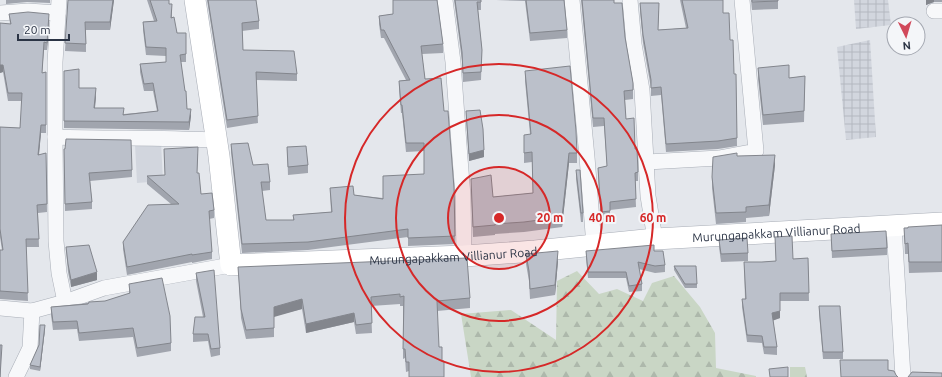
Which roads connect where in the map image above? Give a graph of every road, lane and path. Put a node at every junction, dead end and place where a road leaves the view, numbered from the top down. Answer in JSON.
{"nodes":[{"id":1,"x":195,"y":0,"type":"edge"},
{"id":2,"x":445,"y":0,"type":"edge"},
{"id":3,"x":572,"y":0,"type":"edge"},
{"id":4,"x":630,"y":0,"type":"edge"},
{"id":5,"x":742,"y":0,"type":"edge"},
{"id":6,"x":59,"y":6,"type":"edge"},
{"id":7,"x":0,"y":13,"type":"edge"},
{"id":8,"x":55,"y":137,"type":"junction"},
{"id":9,"x":216,"y":140,"type":"junction"},
{"id":10,"x":646,"y":162,"type":"junction"},
{"id":11,"x":942,"y":223,"type":"edge"},
{"id":12,"x":894,"y":226,"type":"junction"},
{"id":13,"x":655,"y":238,"type":"junction"},
{"id":14,"x":594,"y":246,"type":"junction"},
{"id":15,"x":464,"y":256,"type":"junction"},
{"id":16,"x":231,"y":265,"type":"junction"},
{"id":17,"x":65,"y":302,"type":"junction"},
{"id":18,"x":0,"y":308,"type":"edge"},
{"id":19,"x":32,"y":311,"type":"junction"},
{"id":20,"x":16,"y":377,"type":"edge"},
{"id":21,"x":903,"y":377,"type":"edge"}],
"edges":[{"from":1,"to":9,"type":"main road"},
{"from":2,"to":15,"type":"street"},
{"from":3,"to":14,"type":"street"},
{"from":4,"to":10,"type":"street"},
{"from":5,"to":10,"type":"street"},
{"from":6,"to":7,"type":"street"},
{"from":6,"to":8,"type":"street"},
{"from":8,"to":9,"type":"street"},
{"from":8,"to":17,"type":"street"},
{"from":9,"to":16,"type":"main road"},
{"from":10,"to":13,"type":"street"},
{"from":11,"to":12,"type":"main road","name":"Murungapakkam Villianur Road"},
{"from":12,"to":13,"type":"main road","name":"Murungapakkam Villianur Road"},
{"from":12,"to":21,"type":"street"},
{"from":13,"to":14,"type":"main road","name":"Murungapakkam Villianur Road"},
{"from":14,"to":15,"type":"main road","name":"Murungapakkam Villianur Road"},
{"from":15,"to":16,"type":"main road","name":"Murungapakkam Villianur Road"},
{"from":16,"to":17,"type":"street"},
{"from":17,"to":19,"type":"street"},
{"from":18,"to":19,"type":"street"},
{"from":19,"to":20,"type":"street"}]}
